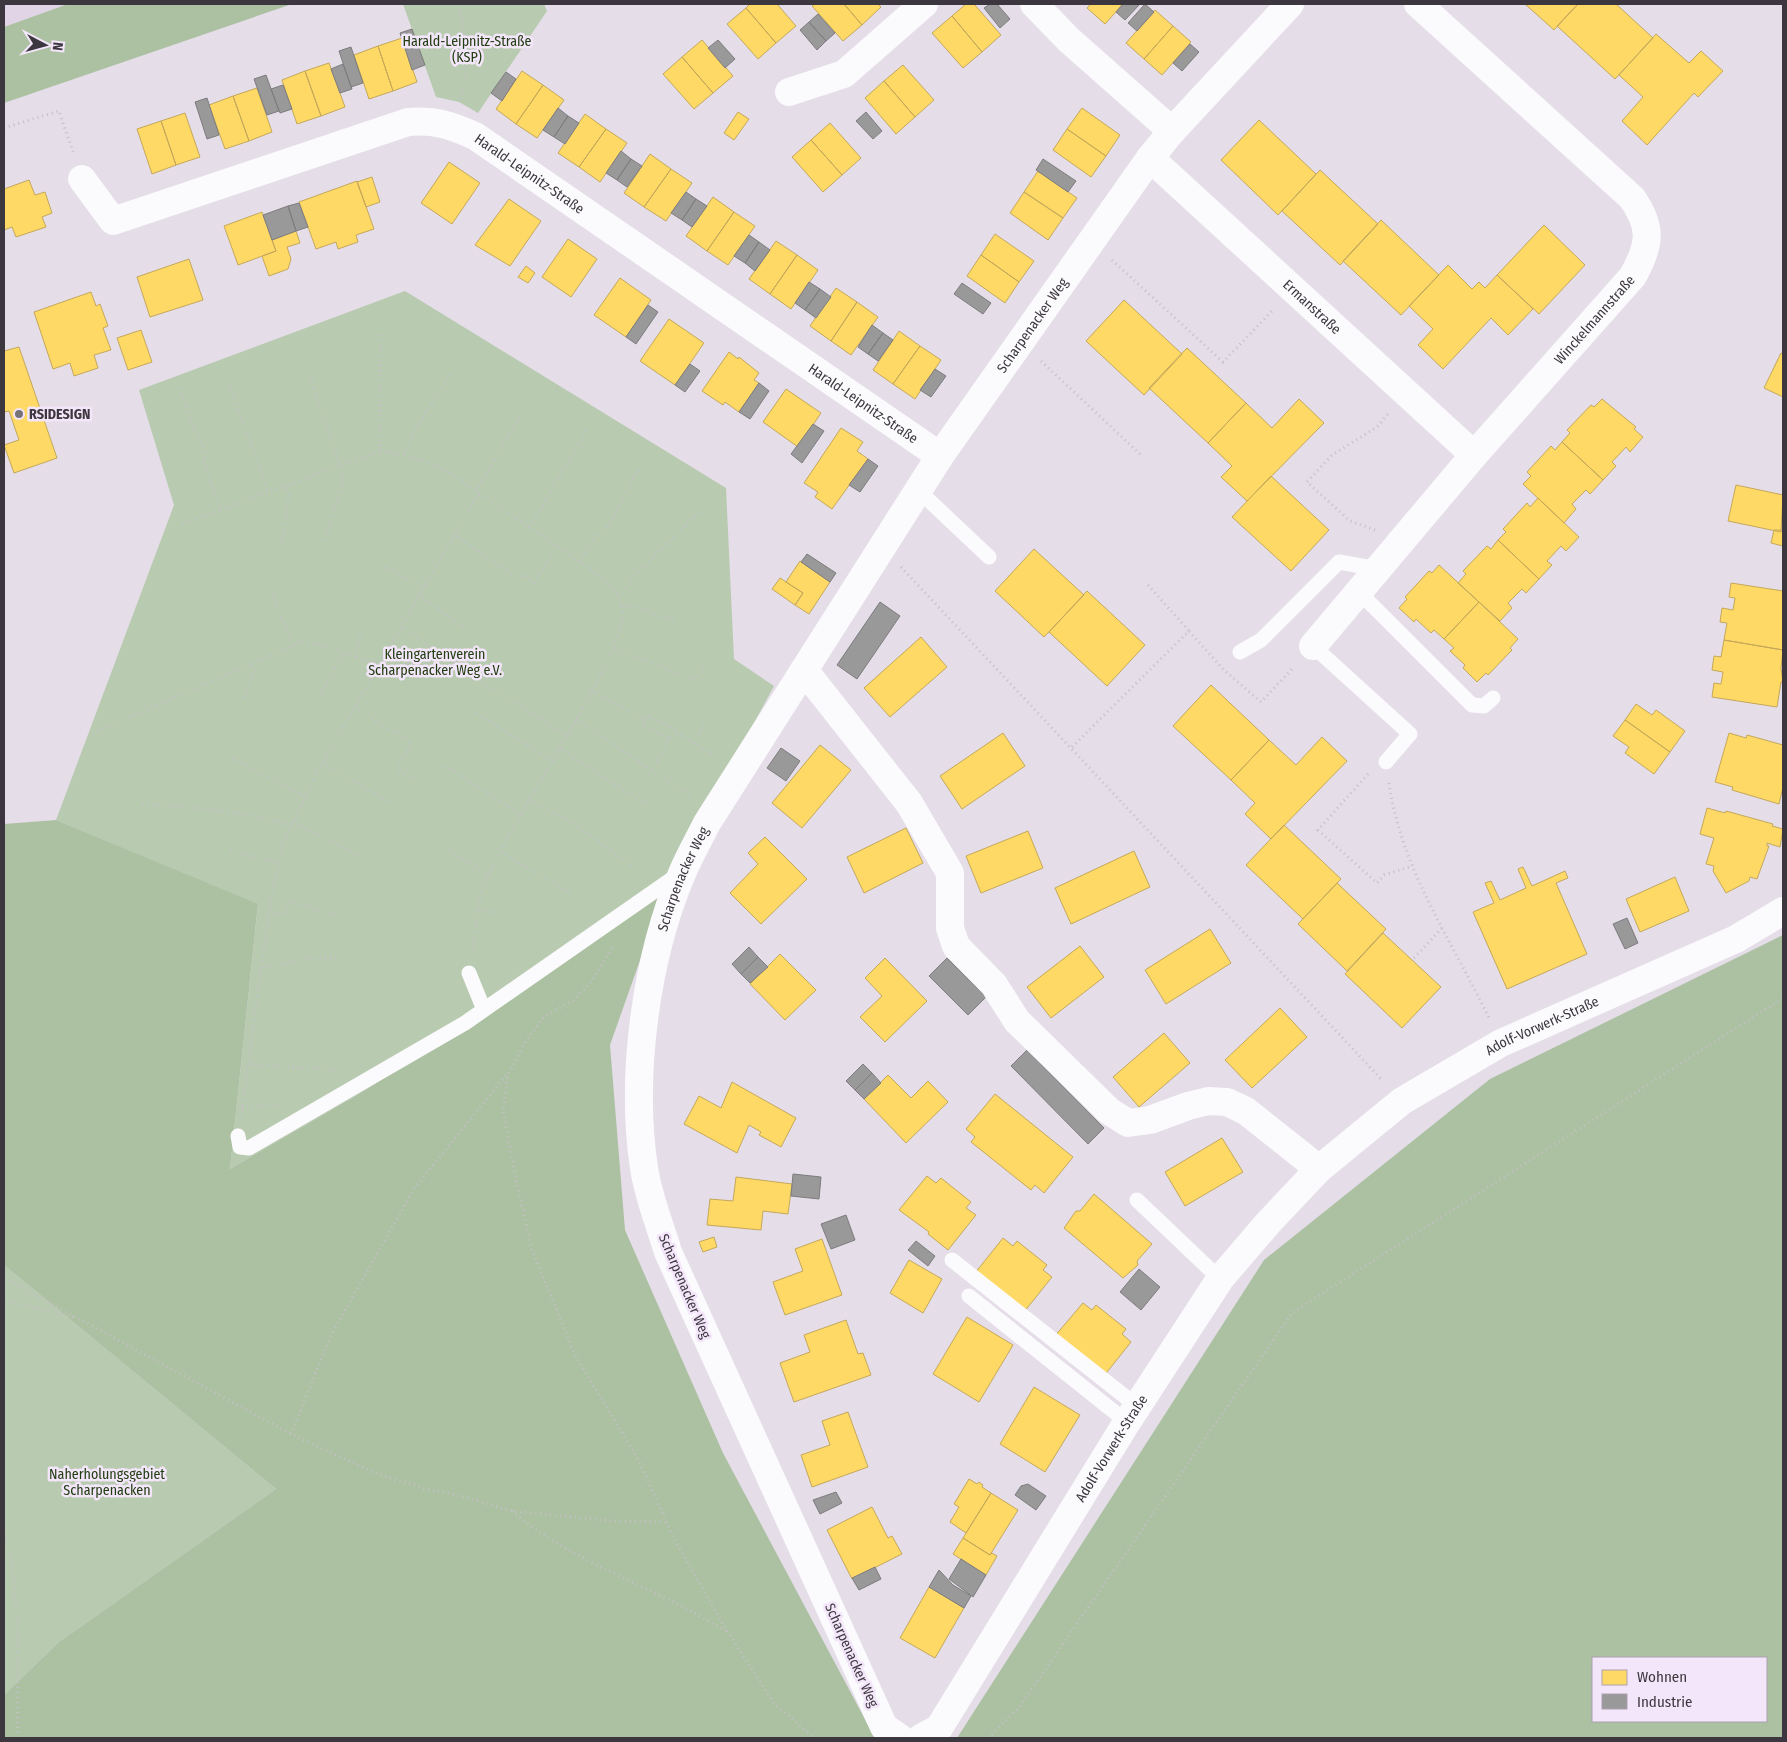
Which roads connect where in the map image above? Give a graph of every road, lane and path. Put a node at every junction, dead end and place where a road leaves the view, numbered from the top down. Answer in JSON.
{"nodes":[{"id":1,"x":458,"y":4,"type":"edge"},
{"id":2,"x":924,"y":4,"type":"edge"},
{"id":3,"x":1034,"y":4,"type":"edge"},
{"id":4,"x":1290,"y":4,"type":"edge"},
{"id":5,"x":1418,"y":4,"type":"edge"},
{"id":6,"x":789,"y":92,"type":"dead end"},
{"id":7,"x":460,"y":96,"type":"dead end"},
{"id":8,"x":4,"y":128,"type":"edge"},
{"id":9,"x":1172,"y":131,"type":"junction"},
{"id":10,"x":1150,"y":158,"type":"junction"},
{"id":11,"x":82,"y":179,"type":"joint"},
{"id":12,"x":1091,"y":241,"type":"junction"},
{"id":13,"x":1293,"y":289,"type":"junction"},
{"id":14,"x":380,"y":332,"type":"dead end"},
{"id":15,"x":1020,"y":341,"type":"junction"},
{"id":16,"x":309,"y":373,"type":"dead end"},
{"id":17,"x":451,"y":374,"type":"dead end"},
{"id":18,"x":230,"y":385,"type":"dead end"},
{"id":19,"x":179,"y":388,"type":"dead end"},
{"id":20,"x":1405,"y":392,"type":"junction"},
{"id":21,"x":524,"y":410,"type":"dead end"},
{"id":22,"x":586,"y":431,"type":"dead end"},
{"id":23,"x":380,"y":451,"type":"junction"},
{"id":24,"x":404,"y":453,"type":"junction"},
{"id":25,"x":1140,"y":455,"type":"dead end"},
{"id":26,"x":1474,"y":455,"type":"junction"},
{"id":27,"x":940,"y":456,"type":"junction"},
{"id":28,"x":340,"y":464,"type":"junction"},
{"id":29,"x":639,"y":469,"type":"dead end"},
{"id":30,"x":285,"y":486,"type":"junction"},
{"id":31,"x":918,"y":490,"type":"junction"},
{"id":32,"x":268,"y":492,"type":"junction"},
{"id":33,"x":477,"y":492,"type":"junction"},
{"id":34,"x":220,"y":510,"type":"junction"},
{"id":35,"x":701,"y":510,"type":"dead end"},
{"id":36,"x":182,"y":524,"type":"dead end"},
{"id":37,"x":530,"y":527,"type":"junction"},
{"id":38,"x":453,"y":534,"type":"junction"},
{"id":39,"x":1403,"y":540,"type":"junction"},
{"id":40,"x":325,"y":542,"type":"dead end"},
{"id":41,"x":281,"y":544,"type":"dead end"},
{"id":42,"x":882,"y":547,"type":"junction"},
{"id":43,"x":552,"y":556,"type":"dead end"},
{"id":44,"x":989,"y":557,"type":"dead end"},
{"id":45,"x":580,"y":562,"type":"junction"},
{"id":46,"x":385,"y":567,"type":"dead end"},
{"id":47,"x":1378,"y":569,"type":"junction"},
{"id":48,"x":1148,"y":585,"type":"dead end"},
{"id":49,"x":422,"y":587,"type":"junction"},
{"id":50,"x":1359,"y":592,"type":"junction"},
{"id":51,"x":272,"y":593,"type":"dead end"},
{"id":52,"x":418,"y":594,"type":"junction"},
{"id":53,"x":618,"y":596,"type":"junction"},
{"id":54,"x":621,"y":606,"type":"junction"},
{"id":55,"x":676,"y":622,"type":"dead end"},
{"id":56,"x":400,"y":626,"type":"junction"},
{"id":57,"x":361,"y":630,"type":"dead end"},
{"id":58,"x":469,"y":631,"type":"dead end"},
{"id":59,"x":1189,"y":631,"type":"junction"},
{"id":60,"x":293,"y":646,"type":"junction"},
{"id":61,"x":1313,"y":646,"type":"junction"},
{"id":62,"x":614,"y":648,"type":"junction"},
{"id":63,"x":386,"y":650,"type":"junction"},
{"id":64,"x":1240,"y":652,"type":"dead end"},
{"id":65,"x":343,"y":653,"type":"junction"},
{"id":66,"x":355,"y":657,"type":"junction"},
{"id":67,"x":380,"y":662,"type":"junction"},
{"id":68,"x":707,"y":664,"type":"dead end"},
{"id":69,"x":252,"y":665,"type":"junction"},
{"id":70,"x":804,"y":670,"type":"junction"},
{"id":71,"x":451,"y":673,"type":"dead end"},
{"id":72,"x":592,"y":691,"type":"junction"},
{"id":73,"x":320,"y":695,"type":"dead end"},
{"id":74,"x":244,"y":698,"type":"dead end"},
{"id":75,"x":1493,"y":698,"type":"dead end"},
{"id":76,"x":354,"y":706,"type":"junction"},
{"id":77,"x":476,"y":713,"type":"dead end"},
{"id":78,"x":576,"y":720,"type":"junction"},
{"id":79,"x":644,"y":720,"type":"junction"},
{"id":80,"x":704,"y":723,"type":"dead end"},
{"id":81,"x":92,"y":734,"type":"dead end"},
{"id":82,"x":679,"y":734,"type":"junction"},
{"id":83,"x":568,"y":736,"type":"junction"},
{"id":84,"x":671,"y":737,"type":"junction"},
{"id":85,"x":694,"y":744,"type":"junction"},
{"id":86,"x":1072,"y":747,"type":"junction"},
{"id":87,"x":560,"y":749,"type":"junction"},
{"id":88,"x":228,"y":756,"type":"dead end"},
{"id":89,"x":718,"y":758,"type":"dead end"},
{"id":90,"x":553,"y":761,"type":"junction"},
{"id":91,"x":1386,"y":762,"type":"junction"},
{"id":92,"x":322,"y":763,"type":"junction"},
{"id":93,"x":444,"y":766,"type":"dead end"},
{"id":94,"x":655,"y":766,"type":"dead end"},
{"id":95,"x":416,"y":781,"type":"dead end"},
{"id":96,"x":304,"y":796,"type":"junction"},
{"id":97,"x":694,"y":798,"type":"dead end"},
{"id":98,"x":530,"y":800,"type":"junction"},
{"id":99,"x":391,"y":803,"type":"dead end"},
{"id":100,"x":143,"y":804,"type":"dead end"},
{"id":101,"x":648,"y":806,"type":"dead end"},
{"id":102,"x":522,"y":815,"type":"junction"},
{"id":103,"x":291,"y":824,"type":"junction"},
{"id":104,"x":231,"y":850,"type":"dead end"},
{"id":105,"x":449,"y":851,"type":"dead end"},
{"id":106,"x":501,"y":852,"type":"junction"},
{"id":107,"x":363,"y":857,"type":"dead end"},
{"id":108,"x":277,"y":863,"type":"junction"},
{"id":109,"x":632,"y":865,"type":"dead end"},
{"id":110,"x":1412,"y":866,"type":"junction"},
{"id":111,"x":683,"y":872,"type":"junction"},
{"id":112,"x":489,"y":875,"type":"junction"},
{"id":113,"x":573,"y":895,"type":"dead end"},
{"id":114,"x":478,"y":909,"type":"junction"},
{"id":115,"x":1783,"y":911,"type":"edge"},
{"id":116,"x":269,"y":913,"type":"junction"},
{"id":117,"x":497,"y":914,"type":"dead end"},
{"id":118,"x":338,"y":916,"type":"dead end"},
{"id":119,"x":1443,"y":927,"type":"junction"},
{"id":120,"x":616,"y":944,"type":"dead end"},
{"id":121,"x":337,"y":958,"type":"dead end"},
{"id":122,"x":1414,"y":958,"type":"dead end"},
{"id":123,"x":262,"y":968,"type":"junction"},
{"id":124,"x":469,"y":974,"type":"joint"},
{"id":125,"x":1783,"y":998,"type":"edge"},
{"id":126,"x":1483,"y":1006,"type":"dead end"},
{"id":127,"x":484,"y":1010,"type":"junction"},
{"id":128,"x":248,"y":1064,"type":"junction"},
{"id":129,"x":339,"y":1070,"type":"dead end"},
{"id":130,"x":508,"y":1074,"type":"junction"},
{"id":131,"x":1402,"y":1101,"type":"junction"},
{"id":132,"x":287,"y":1103,"type":"dead end"},
{"id":133,"x":242,"y":1108,"type":"junction"},
{"id":134,"x":238,"y":1136,"type":"joint"},
{"id":135,"x":1320,"y":1169,"type":"junction"},
{"id":136,"x":1137,"y":1200,"type":"dead end"},
{"id":137,"x":952,"y":1260,"type":"dead end"},
{"id":138,"x":4,"y":1278,"type":"edge"},
{"id":139,"x":1220,"y":1279,"type":"junction"},
{"id":140,"x":970,"y":1296,"type":"dead end"},
{"id":141,"x":4,"y":1300,"type":"edge"},
{"id":142,"x":81,"y":1319,"type":"junction"},
{"id":143,"x":1132,"y":1414,"type":"junction"},
{"id":144,"x":291,"y":1434,"type":"junction"},
{"id":145,"x":512,"y":1511,"type":"junction"},
{"id":146,"x":667,"y":1522,"type":"junction"},
{"id":147,"x":4,"y":1533,"type":"edge"},
{"id":148,"x":727,"y":1631,"type":"junction"},
{"id":149,"x":892,"y":1732,"type":"edge"},
{"id":150,"x":18,"y":1738,"type":"edge"},
{"id":151,"x":814,"y":1738,"type":"edge"},
{"id":152,"x":921,"y":1738,"type":"edge"},
{"id":153,"x":988,"y":1738,"type":"edge"}],
"edges":[{"from":1,"to":7,"type":"path"},
{"from":2,"to":6,"type":"street"},
{"from":3,"to":9,"type":"street"},
{"from":4,"to":9,"type":"street","name":"Scharpenacker Weg"},
{"from":5,"to":26,"type":"street","name":"Winckelmannstraße"},
{"from":8,"to":11,"type":"path"},
{"from":9,"to":10,"type":"street","name":"Scharpenacker Weg"},
{"from":10,"to":12,"type":"street","name":"Scharpenacker Weg"},
{"from":10,"to":13,"type":"street","name":"Ermanstraße"},
{"from":11,"to":27,"type":"street","name":"Harald-Leipnitz-Straße"},
{"from":12,"to":13,"type":"path"},
{"from":12,"to":15,"type":"street","name":"Scharpenacker Weg"},
{"from":13,"to":20,"type":"street","name":"Ermanstraße"},
{"from":14,"to":23,"type":"path"},
{"from":15,"to":25,"type":"path"},
{"from":15,"to":27,"type":"street","name":"Scharpenacker Weg"},
{"from":16,"to":28,"type":"path"},
{"from":17,"to":24,"type":"path"},
{"from":18,"to":32,"type":"path"},
{"from":19,"to":34,"type":"path"},
{"from":20,"to":26,"type":"street","name":"Ermanstraße"},
{"from":20,"to":39,"type":"path"},
{"from":21,"to":33,"type":"path"},
{"from":22,"to":37,"type":"path"},
{"from":23,"to":24,"type":"path"},
{"from":23,"to":28,"type":"path"},
{"from":24,"to":33,"type":"path"},
{"from":26,"to":39,"type":"street","name":"Winckelmannstraße"},
{"from":27,"to":31,"type":"street","name":"Scharpenacker Weg"},
{"from":28,"to":30,"type":"path"},
{"from":28,"to":40,"type":"path"},
{"from":29,"to":45,"type":"path"},
{"from":30,"to":32,"type":"path"},
{"from":30,"to":41,"type":"path"},
{"from":31,"to":42,"type":"street","name":"Scharpenacker Weg"},
{"from":31,"to":44,"type":"lane"},
{"from":32,"to":34,"type":"path"},
{"from":33,"to":37,"type":"path"},
{"from":33,"to":38,"type":"path"},
{"from":34,"to":36,"type":"path"},
{"from":35,"to":53,"type":"path"},
{"from":37,"to":45,"type":"path"},
{"from":38,"to":43,"type":"path"},
{"from":38,"to":49,"type":"path"},
{"from":39,"to":47,"type":"street","name":"Winckelmannstraße"},
{"from":42,"to":70,"type":"street","name":"Scharpenacker Weg"},
{"from":42,"to":86,"type":"path"},
{"from":45,"to":53,"type":"path"},
{"from":46,"to":49,"type":"path"},
{"from":47,"to":50,"type":"street","name":"Winckelmannstraße"},
{"from":47,"to":64,"type":"lane"},
{"from":48,"to":59,"type":"path"},
{"from":49,"to":52,"type":"path"},
{"from":50,"to":61,"type":"street","name":"Winckelmannstraße"},
{"from":50,"to":75,"type":"lane"},
{"from":51,"to":60,"type":"path"},
{"from":52,"to":56,"type":"path"},
{"from":52,"to":58,"type":"path"},
{"from":53,"to":54,"type":"path"},
{"from":54,"to":55,"type":"path"},
{"from":54,"to":62,"type":"path"},
{"from":56,"to":63,"type":"path"},
{"from":56,"to":83,"type":"path"},
{"from":57,"to":66,"type":"path"},
{"from":59,"to":61,"type":"path"},
{"from":59,"to":86,"type":"path"},
{"from":60,"to":65,"type":"path"},
{"from":60,"to":69,"type":"path"},
{"from":61,"to":91,"type":"lane"},
{"from":62,"to":68,"type":"path"},
{"from":62,"to":72,"type":"path"},
{"from":63,"to":67,"type":"path"},
{"from":63,"to":71,"type":"path"},
{"from":65,"to":66,"type":"path"},
{"from":65,"to":73,"type":"path"},
{"from":66,"to":67,"type":"path"},
{"from":67,"to":76,"type":"path"},
{"from":69,"to":74,"type":"path"},
{"from":69,"to":81,"type":"path"},
{"from":70,"to":111,"type":"street","name":"Scharpenacker Weg"},
{"from":70,"to":135,"type":"street"},
{"from":72,"to":78,"type":"path"},
{"from":72,"to":79,"type":"path"},
{"from":76,"to":92,"type":"path"},
{"from":76,"to":95,"type":"path"},
{"from":77,"to":90,"type":"path"},
{"from":78,"to":83,"type":"path"},
{"from":78,"to":97,"type":"path"},
{"from":79,"to":82,"type":"path"},
{"from":79,"to":84,"type":"path"},
{"from":80,"to":85,"type":"path"},
{"from":82,"to":84,"type":"path"},
{"from":82,"to":85,"type":"path"},
{"from":83,"to":87,"type":"path"},
{"from":84,"to":94,"type":"path"},
{"from":85,"to":89,"type":"path"},
{"from":86,"to":131,"type":"path"},
{"from":87,"to":90,"type":"path"},
{"from":87,"to":101,"type":"path"},
{"from":88,"to":96,"type":"path"},
{"from":90,"to":98,"type":"path"},
{"from":91,"to":110,"type":"path"},
{"from":91,"to":110,"type":"path"},
{"from":92,"to":96,"type":"path"},
{"from":92,"to":99,"type":"path"},
{"from":93,"to":102,"type":"path"},
{"from":96,"to":103,"type":"path"},
{"from":98,"to":102,"type":"path"},
{"from":98,"to":109,"type":"path"},
{"from":100,"to":103,"type":"path"},
{"from":102,"to":106,"type":"path"},
{"from":103,"to":107,"type":"path"},
{"from":103,"to":108,"type":"path"},
{"from":104,"to":108,"type":"path"},
{"from":105,"to":112,"type":"path"},
{"from":106,"to":112,"type":"path"},
{"from":106,"to":113,"type":"path"},
{"from":108,"to":116,"type":"path"},
{"from":110,"to":119,"type":"path"},
{"from":111,"to":127,"type":"lane"},
{"from":111,"to":149,"type":"street","name":"Scharpenacker Weg"},
{"from":112,"to":114,"type":"path"},
{"from":114,"to":117,"type":"path"},
{"from":114,"to":124,"type":"path"},
{"from":115,"to":131,"type":"street","name":"Adolf-Vorwerk-Straße"},
{"from":116,"to":118,"type":"path"},
{"from":116,"to":123,"type":"path"},
{"from":119,"to":122,"type":"path"},
{"from":119,"to":126,"type":"path"},
{"from":120,"to":130,"type":"path"},
{"from":121,"to":123,"type":"path"},
{"from":123,"to":128,"type":"path"},
{"from":124,"to":127,"type":"lane"},
{"from":125,"to":153,"type":"path"},
{"from":127,"to":134,"type":"lane"},
{"from":128,"to":129,"type":"path"},
{"from":128,"to":133,"type":"path"},
{"from":130,"to":144,"type":"path"},
{"from":130,"to":146,"type":"path"},
{"from":131,"to":135,"type":"street","name":"Adolf-Vorwerk-Straße"},
{"from":132,"to":133,"type":"path"},
{"from":133,"to":134,"type":"path"},
{"from":135,"to":139,"type":"street","name":"Adolf-Vorwerk-Straße"},
{"from":136,"to":139,"type":"lane"},
{"from":137,"to":143,"type":"lane"},
{"from":138,"to":142,"type":"path"},
{"from":139,"to":143,"type":"street","name":"Adolf-Vorwerk-Straße"},
{"from":140,"to":143,"type":"lane"},
{"from":141,"to":142,"type":"path"},
{"from":142,"to":144,"type":"path"},
{"from":143,"to":152,"type":"street","name":"Adolf-Vorwerk-Straße"},
{"from":144,"to":145,"type":"path"},
{"from":145,"to":146,"type":"path"},
{"from":145,"to":148,"type":"path"},
{"from":146,"to":148,"type":"path"},
{"from":147,"to":150,"type":"path"},
{"from":148,"to":151,"type":"path"}]}
